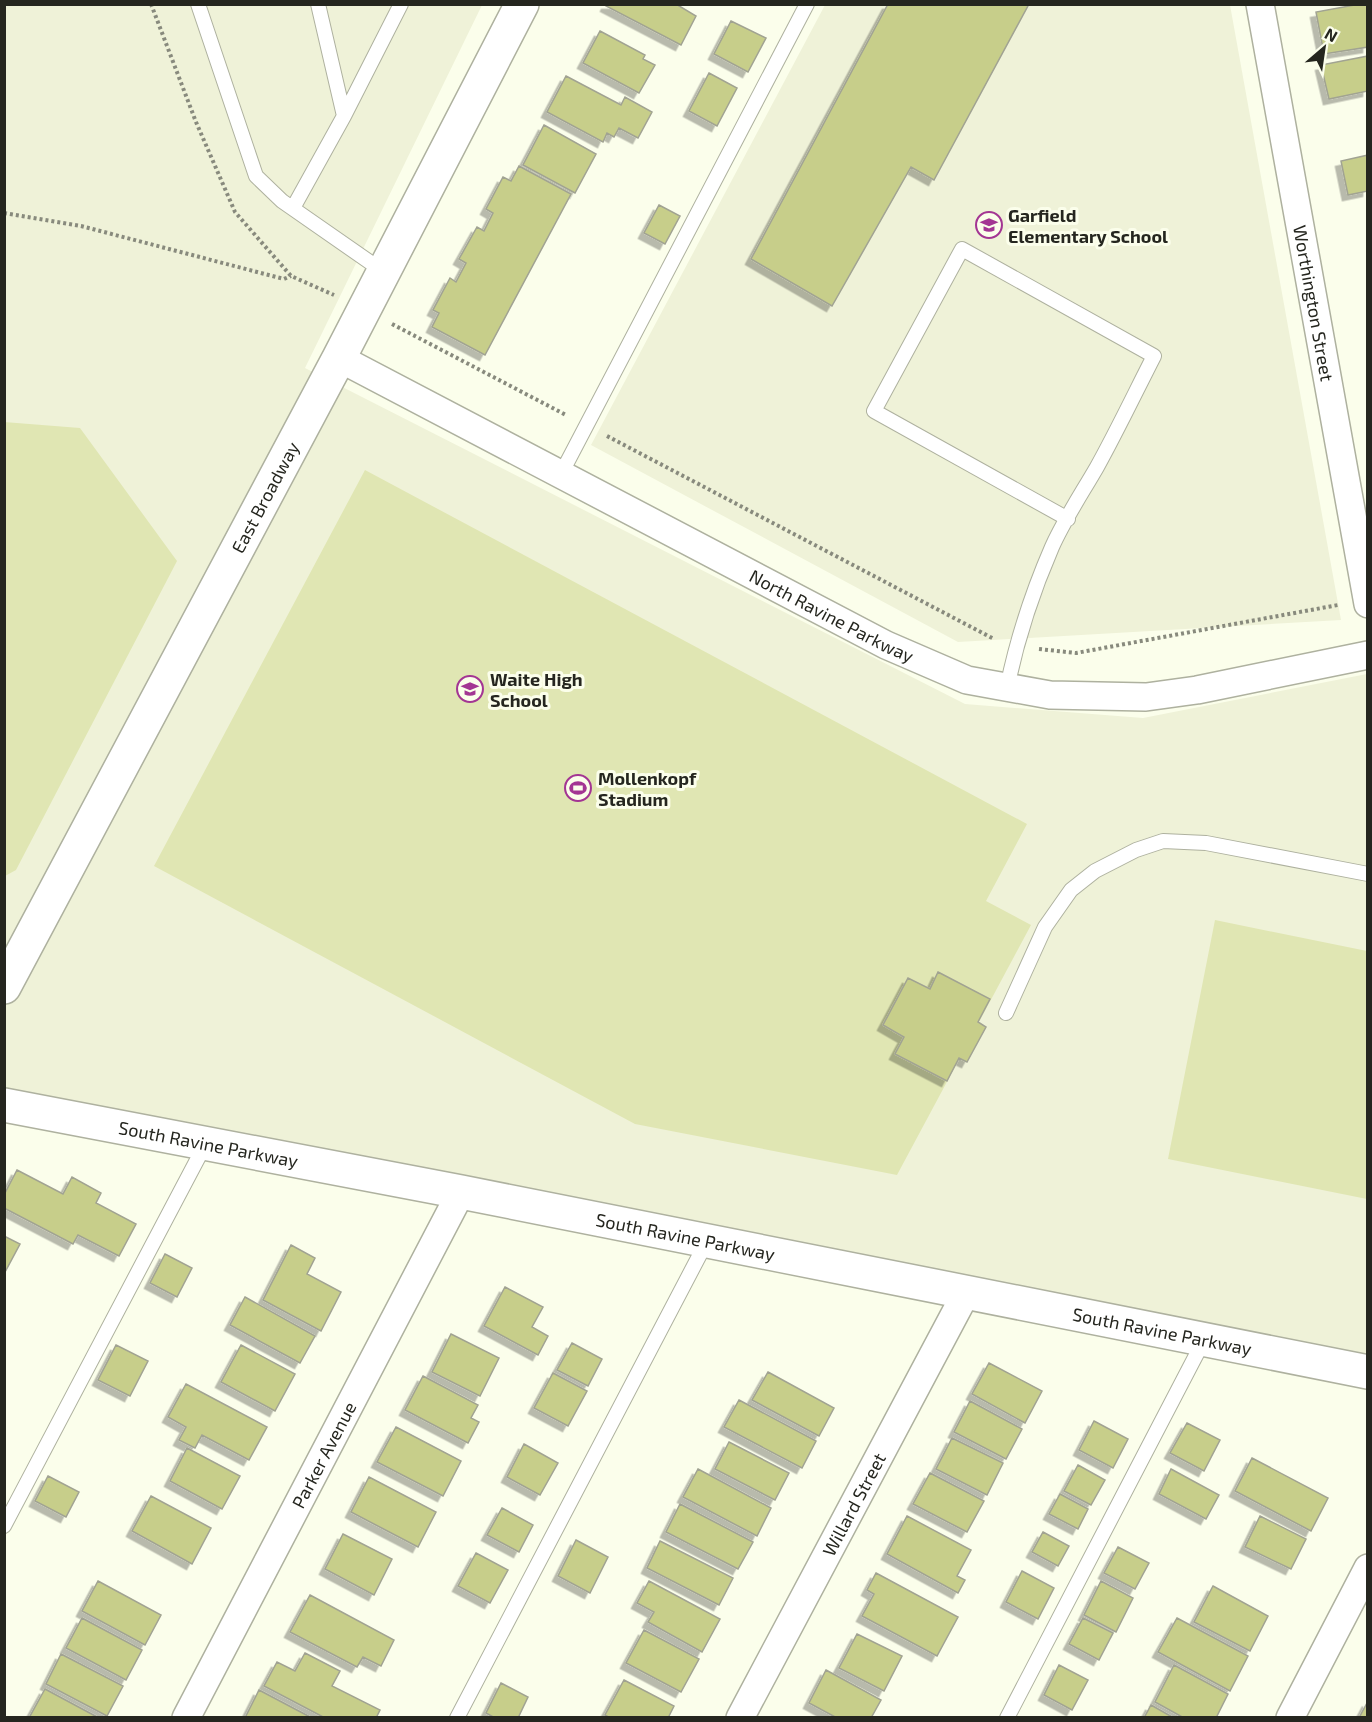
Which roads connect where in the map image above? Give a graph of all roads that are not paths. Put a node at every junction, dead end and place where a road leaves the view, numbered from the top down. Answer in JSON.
{"nodes":[{"id":1,"x":198,"y":4,"type":"edge"},
{"id":2,"x":318,"y":4,"type":"edge"},
{"id":3,"x":401,"y":4,"type":"edge"},
{"id":4,"x":522,"y":4,"type":"edge"},
{"id":5,"x":807,"y":4,"type":"edge"},
{"id":6,"x":1260,"y":4,"type":"edge"},
{"id":7,"x":344,"y":116,"type":"junction"},
{"id":8,"x":293,"y":208,"type":"junction"},
{"id":9,"x":384,"y":272,"type":"junction"},
{"id":10,"x":339,"y":358,"type":"junction"},
{"id":11,"x":561,"y":474,"type":"junction"},
{"id":12,"x":1068,"y":519,"type":"junction"},
{"id":13,"x":1367,"y":602,"type":"edge"},
{"id":14,"x":1368,"y":655,"type":"edge"},
{"id":15,"x":1007,"y":688,"type":"junction"},
{"id":16,"x":1368,"y":874,"type":"edge"},
{"id":17,"x":4,"y":987,"type":"edge"},
{"id":18,"x":1006,"y":1013,"type":"dead end"},
{"id":19,"x":4,"y":1106,"type":"edge"},
{"id":20,"x":206,"y":1143,"type":"junction"},
{"id":21,"x":462,"y":1192,"type":"junction"},
{"id":22,"x":706,"y":1241,"type":"junction"},
{"id":23,"x":966,"y":1293,"type":"junction"},
{"id":24,"x":1204,"y":1340,"type":"junction"},
{"id":25,"x":1368,"y":1372,"type":"edge"},
{"id":26,"x":4,"y":1526,"type":"edge"},
{"id":27,"x":1368,"y":1568,"type":"edge"},
{"id":28,"x":186,"y":1718,"type":"edge"},
{"id":29,"x":457,"y":1718,"type":"edge"},
{"id":30,"x":740,"y":1718,"type":"edge"},
{"id":31,"x":1007,"y":1718,"type":"edge"},
{"id":32,"x":1290,"y":1718,"type":"edge"}],
"edges":[{"from":1,"to":8,"type":"lane"},
{"from":2,"to":7,"type":"lane"},
{"from":3,"to":7,"type":"lane"},
{"from":4,"to":9,"type":"street","name":"East Broadway"},
{"from":5,"to":11,"type":"lane"},
{"from":6,"to":13,"type":"street","name":"Worthington Street"},
{"from":7,"to":8,"type":"lane"},
{"from":8,"to":9,"type":"lane"},
{"from":9,"to":10,"type":"street","name":"East Broadway"},
{"from":10,"to":11,"type":"street","name":"North Ravine Parkway"},
{"from":10,"to":17,"type":"street","name":"East Broadway"},
{"from":11,"to":15,"type":"street","name":"North Ravine Parkway"},
{"from":12,"to":12,"type":"lane"},
{"from":12,"to":15,"type":"lane"},
{"from":14,"to":15,"type":"street","name":"North Ravine Parkway"},
{"from":16,"to":18,"type":"lane"},
{"from":19,"to":20,"type":"street","name":"South Ravine Parkway"},
{"from":20,"to":21,"type":"street","name":"South Ravine Parkway"},
{"from":20,"to":26,"type":"lane"},
{"from":21,"to":22,"type":"street","name":"South Ravine Parkway"},
{"from":21,"to":28,"type":"street","name":"Parker Avenue"},
{"from":22,"to":23,"type":"street","name":"South Ravine Parkway"},
{"from":22,"to":29,"type":"lane"},
{"from":23,"to":24,"type":"street","name":"South Ravine Parkway"},
{"from":23,"to":30,"type":"street","name":"Willard Street"},
{"from":24,"to":25,"type":"street","name":"South Ravine Parkway"},
{"from":24,"to":31,"type":"lane"},
{"from":27,"to":32,"type":"street"}]}
